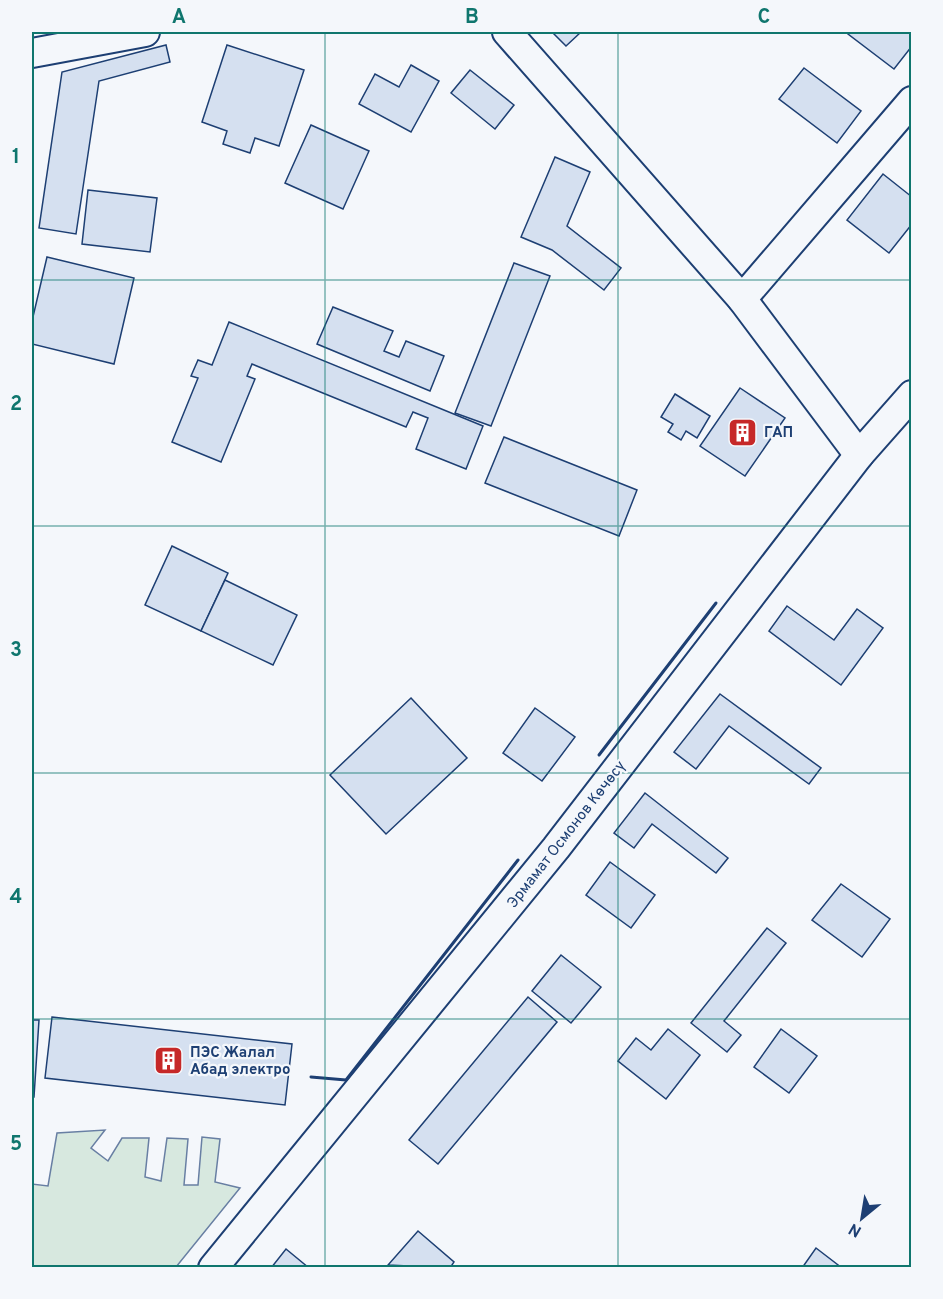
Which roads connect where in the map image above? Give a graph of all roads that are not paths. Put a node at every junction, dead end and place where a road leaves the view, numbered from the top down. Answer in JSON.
{"nodes":[{"id":1,"x":145,"y":32,"type":"edge"},
{"id":2,"x":507,"y":32,"type":"edge"},
{"id":3,"x":32,"y":53,"type":"edge"},
{"id":4,"x":912,"y":101,"type":"edge"},
{"id":5,"x":742,"y":299,"type":"junction"},
{"id":6,"x":912,"y":395,"type":"edge"},
{"id":7,"x":859,"y":455,"type":"junction"},
{"id":8,"x":213,"y":1268,"type":"edge"}],
"edges":[{"from":1,"to":3,"type":"street"},
{"from":2,"to":5,"type":"street"},
{"from":4,"to":5,"type":"street"},
{"from":5,"to":7,"type":"street"},
{"from":6,"to":7,"type":"street","name":"Эрмамат Осмонов Көчөсү"},
{"from":7,"to":8,"type":"street","name":"Эрмамат Осмонов Көчөсү"}]}
